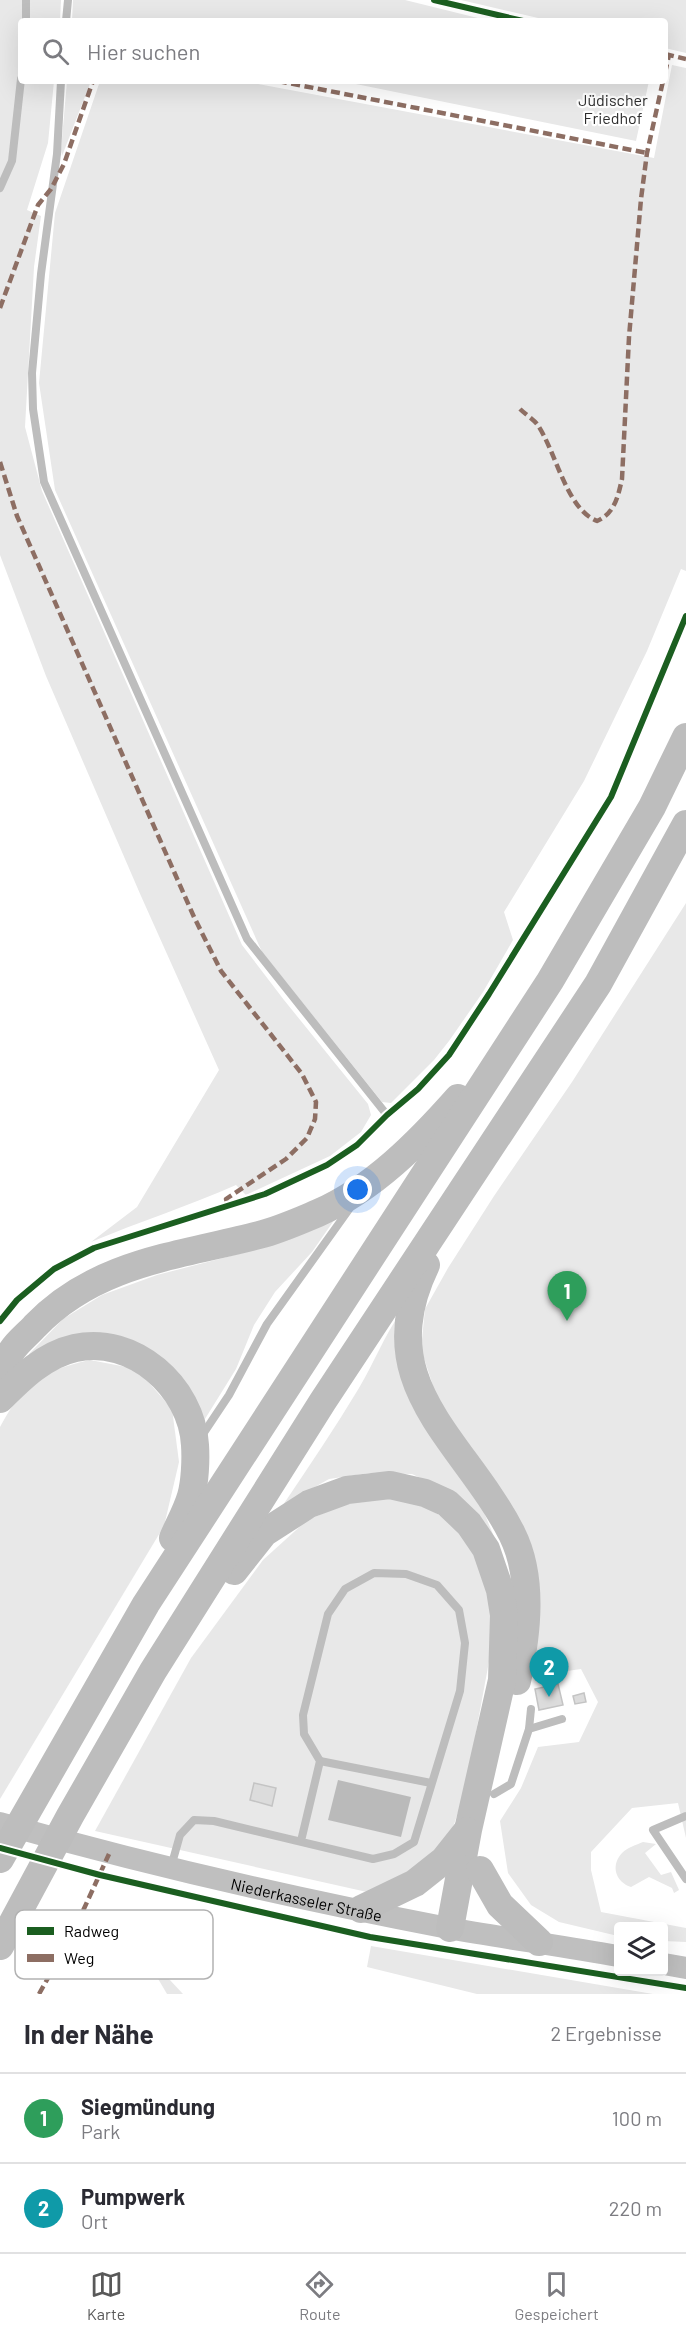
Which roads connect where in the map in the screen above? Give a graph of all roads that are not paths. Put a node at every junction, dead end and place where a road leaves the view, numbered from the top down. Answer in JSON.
{"nodes":[{"id":1,"x":26,"y":0,"type":"edge"},
{"id":2,"x":68,"y":0,"type":"edge"},
{"id":3,"x":26,"y":18,"type":"edge"},
{"id":4,"x":66,"y":18,"type":"edge"},
{"id":5,"x":20,"y":84,"type":"edge"},
{"id":6,"x":61,"y":84,"type":"edge"},
{"id":7,"x":0,"y":188,"type":"edge"},
{"id":8,"x":686,"y":737,"type":"edge"},
{"id":9,"x":686,"y":824,"type":"edge"},
{"id":10,"x":550,"y":981,"type":"junction"},
{"id":11,"x":387,"y":1115,"type":"dead end"},
{"id":12,"x":368,"y":1182,"type":"junction"},
{"id":13,"x":465,"y":1185,"type":"junction"},
{"id":14,"x":0,"y":1377,"type":"edge"},
{"id":15,"x":0,"y":1399,"type":"edge"},
{"id":16,"x":195,"y":1445,"type":"junction"},
{"id":17,"x":146,"y":1604,"type":"junction"},
{"id":18,"x":153,"y":1671,"type":"junction"},
{"id":19,"x":531,"y":1709,"type":"dead end"},
{"id":20,"x":562,"y":1719,"type":"dead end"},
{"id":21,"x":529,"y":1729,"type":"junction"},
{"id":22,"x":320,"y":1761,"type":"junction"},
{"id":23,"x":431,"y":1783,"type":"junction"},
{"id":24,"x":494,"y":1794,"type":"junction"},
{"id":25,"x":686,"y":1816,"type":"edge"},
{"id":26,"x":0,"y":1823,"type":"edge"},
{"id":27,"x":468,"y":1830,"type":"junction"},
{"id":28,"x":301,"y":1841,"type":"junction"},
{"id":29,"x":0,"y":1859,"type":"edge"},
{"id":30,"x":170,"y":1868,"type":"junction"},
{"id":31,"x":480,"y":1870,"type":"junction"},
{"id":32,"x":686,"y":1879,"type":"edge"},
{"id":33,"x":361,"y":1909,"type":"junction"},
{"id":34,"x":19,"y":1910,"type":"edge"},
{"id":35,"x":15,"y":1917,"type":"edge"},
{"id":36,"x":459,"y":1929,"type":"junction"},
{"id":37,"x":539,"y":1942,"type":"junction"},
{"id":38,"x":0,"y":1946,"type":"edge"},
{"id":39,"x":614,"y":1955,"type":"edge"},
{"id":40,"x":668,"y":1965,"type":"edge"},
{"id":41,"x":686,"y":1968,"type":"edge"}],
"edges":[{"from":1,"to":3,"type":"lane"},
{"from":2,"to":4,"type":"lane"},
{"from":5,"to":7,"type":"lane"},
{"from":6,"to":11,"type":"lane"},
{"from":8,"to":10,"type":"highway"},
{"from":9,"to":13,"type":"highway"},
{"from":10,"to":12,"type":"highway"},
{"from":10,"to":17,"type":"highway"},
{"from":12,"to":14,"type":"highway"},
{"from":12,"to":16,"type":"lane"},
{"from":13,"to":18,"type":"highway"},
{"from":13,"to":24,"type":"highway"},
{"from":15,"to":16,"type":"highway"},
{"from":16,"to":17,"type":"highway"},
{"from":17,"to":29,"type":"highway"},
{"from":18,"to":27,"type":"highway"},
{"from":18,"to":34,"type":"highway"},
{"from":19,"to":21,"type":"lane"},
{"from":20,"to":21,"type":"lane"},
{"from":21,"to":24,"type":"lane"},
{"from":22,"to":23,"type":"lane"},
{"from":22,"to":23,"type":"lane"},
{"from":22,"to":28,"type":"lane"},
{"from":23,"to":28,"type":"lane"},
{"from":24,"to":31,"type":"highway"},
{"from":25,"to":32,"type":"lane"},
{"from":26,"to":30,"type":"main road","name":"Niederkasseler Straße"},
{"from":27,"to":33,"type":"highway"},
{"from":27,"to":36,"type":"highway"},
{"from":28,"to":30,"type":"lane"},
{"from":30,"to":33,"type":"main road","name":"Niederkasseler Straße"},
{"from":31,"to":36,"type":"highway"},
{"from":31,"to":37,"type":"highway"},
{"from":33,"to":36,"type":"main road","name":"Niederkasseler Straße"},
{"from":35,"to":38,"type":"highway"},
{"from":36,"to":37,"type":"main road","name":"Niederkasseler Straße"},
{"from":37,"to":39,"type":"main road","name":"Niederkasseler Straße"},
{"from":40,"to":41,"type":"main road"}]}
